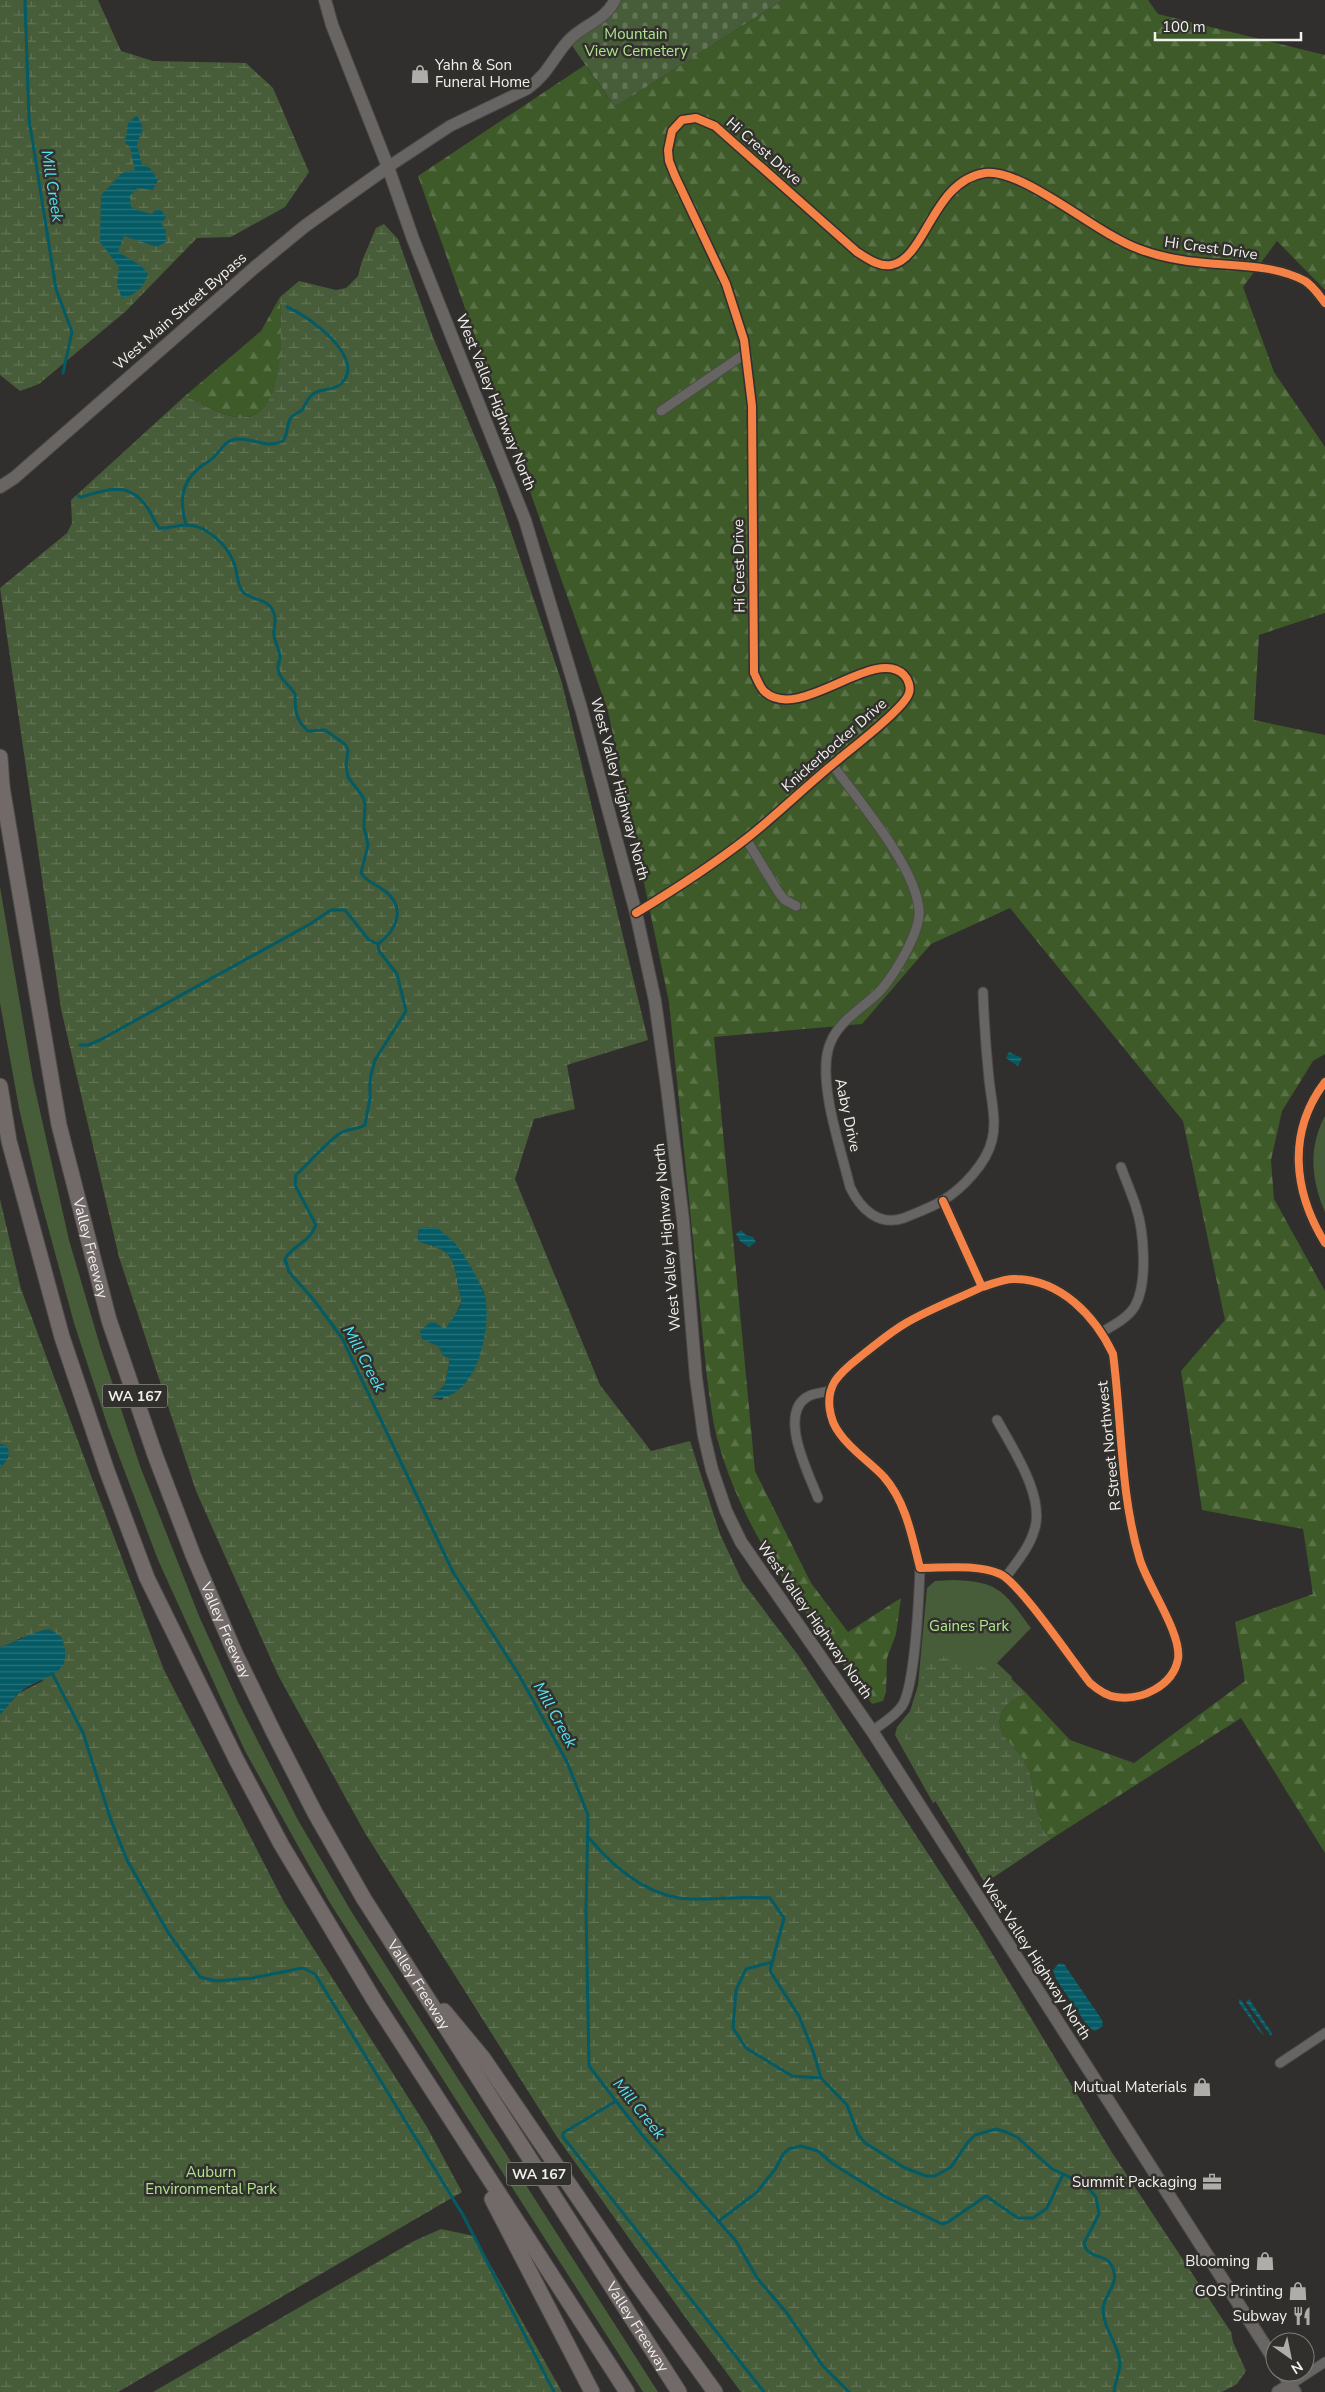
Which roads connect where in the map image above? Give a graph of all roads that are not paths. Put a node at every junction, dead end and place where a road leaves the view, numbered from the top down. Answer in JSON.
{"nodes":[{"id":1,"x":325,"y":0,"type":"edge"},
{"id":2,"x":614,"y":0,"type":"edge"},
{"id":3,"x":388,"y":167,"type":"junction"},
{"id":4,"x":1325,"y":303,"type":"edge"},
{"id":5,"x":746,"y":353,"type":"junction"},
{"id":6,"x":662,"y":411,"type":"dead end"},
{"id":7,"x":0,"y":487,"type":"edge"},
{"id":8,"x":764,"y":691,"type":"joint"},
{"id":9,"x":0,"y":757,"type":"edge"},
{"id":10,"x":832,"y":764,"type":"junction"},
{"id":11,"x":1,"y":783,"type":"edge"},
{"id":12,"x":746,"y":839,"type":"junction"},
{"id":13,"x":796,"y":906,"type":"dead end"},
{"id":14,"x":636,"y":913,"type":"junction"},
{"id":15,"x":983,"y":992,"type":"dead end"},
{"id":16,"x":1325,"y":1082,"type":"edge"},
{"id":17,"x":0,"y":1086,"type":"edge"},
{"id":18,"x":1121,"y":1167,"type":"dead end"},
{"id":19,"x":943,"y":1201,"type":"junction"},
{"id":20,"x":1325,"y":1243,"type":"edge"},
{"id":21,"x":982,"y":1287,"type":"junction"},
{"id":22,"x":1102,"y":1332,"type":"junction"},
{"id":23,"x":830,"y":1391,"type":"junction"},
{"id":24,"x":997,"y":1420,"type":"dead end"},
{"id":25,"x":818,"y":1498,"type":"dead end"},
{"id":26,"x":920,"y":1568,"type":"junction"},
{"id":27,"x":1006,"y":1577,"type":"junction"},
{"id":28,"x":872,"y":1730,"type":"junction"},
{"id":29,"x":399,"y":1957,"type":"junction"},
{"id":30,"x":1325,"y":2033,"type":"edge"},
{"id":31,"x":1280,"y":2062,"type":"dead end"},
{"id":32,"x":446,"y":2114,"type":"junction"},
{"id":33,"x":1265,"y":2345,"type":"edge"},
{"id":34,"x":1325,"y":2362,"type":"edge"},
{"id":35,"x":1293,"y":2388,"type":"edge"},
{"id":36,"x":592,"y":2392,"type":"edge"},
{"id":37,"x":627,"y":2392,"type":"edge"},
{"id":38,"x":679,"y":2392,"type":"edge"},
{"id":39,"x":715,"y":2392,"type":"edge"},
{"id":40,"x":1278,"y":2392,"type":"edge"}],
"edges":[{"from":1,"to":3,"type":"main road","name":"West Valley Highway North"},
{"from":2,"to":3,"type":"street"},
{"from":3,"to":7,"type":"main road","name":"West Main Street Bypass"},
{"from":3,"to":14,"type":"main road","name":"West Valley Highway North"},
{"from":4,"to":5,"type":"street","name":"Hi Crest Drive"},
{"from":5,"to":6,"type":"street"},
{"from":5,"to":8,"type":"street","name":"Hi Crest Drive"},
{"from":8,"to":10,"type":"street","name":"Knickerbocker Drive"},
{"from":9,"to":11,"type":"highway","name":"Valley Freeway"},
{"from":10,"to":12,"type":"street","name":"Knickerbocker Drive"},
{"from":10,"to":19,"type":"street","name":"Aaby Drive"},
{"from":11,"to":29,"type":"highway","name":"Valley Freeway","number":"WA 167"},
{"from":12,"to":13,"type":"street"},
{"from":12,"to":14,"type":"street","name":"Knickerbocker Drive"},
{"from":14,"to":28,"type":"main road","name":"West Valley Highway North"},
{"from":15,"to":19,"type":"street","name":"Aaby Drive"},
{"from":16,"to":20,"type":"street"},
{"from":17,"to":32,"type":"highway","number":"WA 167"},
{"from":18,"to":22,"type":"street"},
{"from":19,"to":21,"type":"street"},
{"from":21,"to":22,"type":"street","name":"R Street Northwest"},
{"from":21,"to":23,"type":"street","name":"R Street Northwest"},
{"from":22,"to":27,"type":"street","name":"R Street Northwest"},
{"from":23,"to":25,"type":"street"},
{"from":23,"to":26,"type":"street"},
{"from":24,"to":27,"type":"street"},
{"from":26,"to":27,"type":"street"},
{"from":26,"to":28,"type":"street"},
{"from":28,"to":33,"type":"main road","name":"West Valley Highway North"},
{"from":29,"to":38,"type":"highway","name":"Valley Freeway","number":"WA 167"},
{"from":29,"to":39,"type":"highway"},
{"from":30,"to":31,"type":"street"},
{"from":32,"to":36,"type":"highway"},
{"from":32,"to":37,"type":"highway","number":"WA 167"},
{"from":34,"to":35,"type":"street"},
{"from":35,"to":40,"type":"main road"}]}
